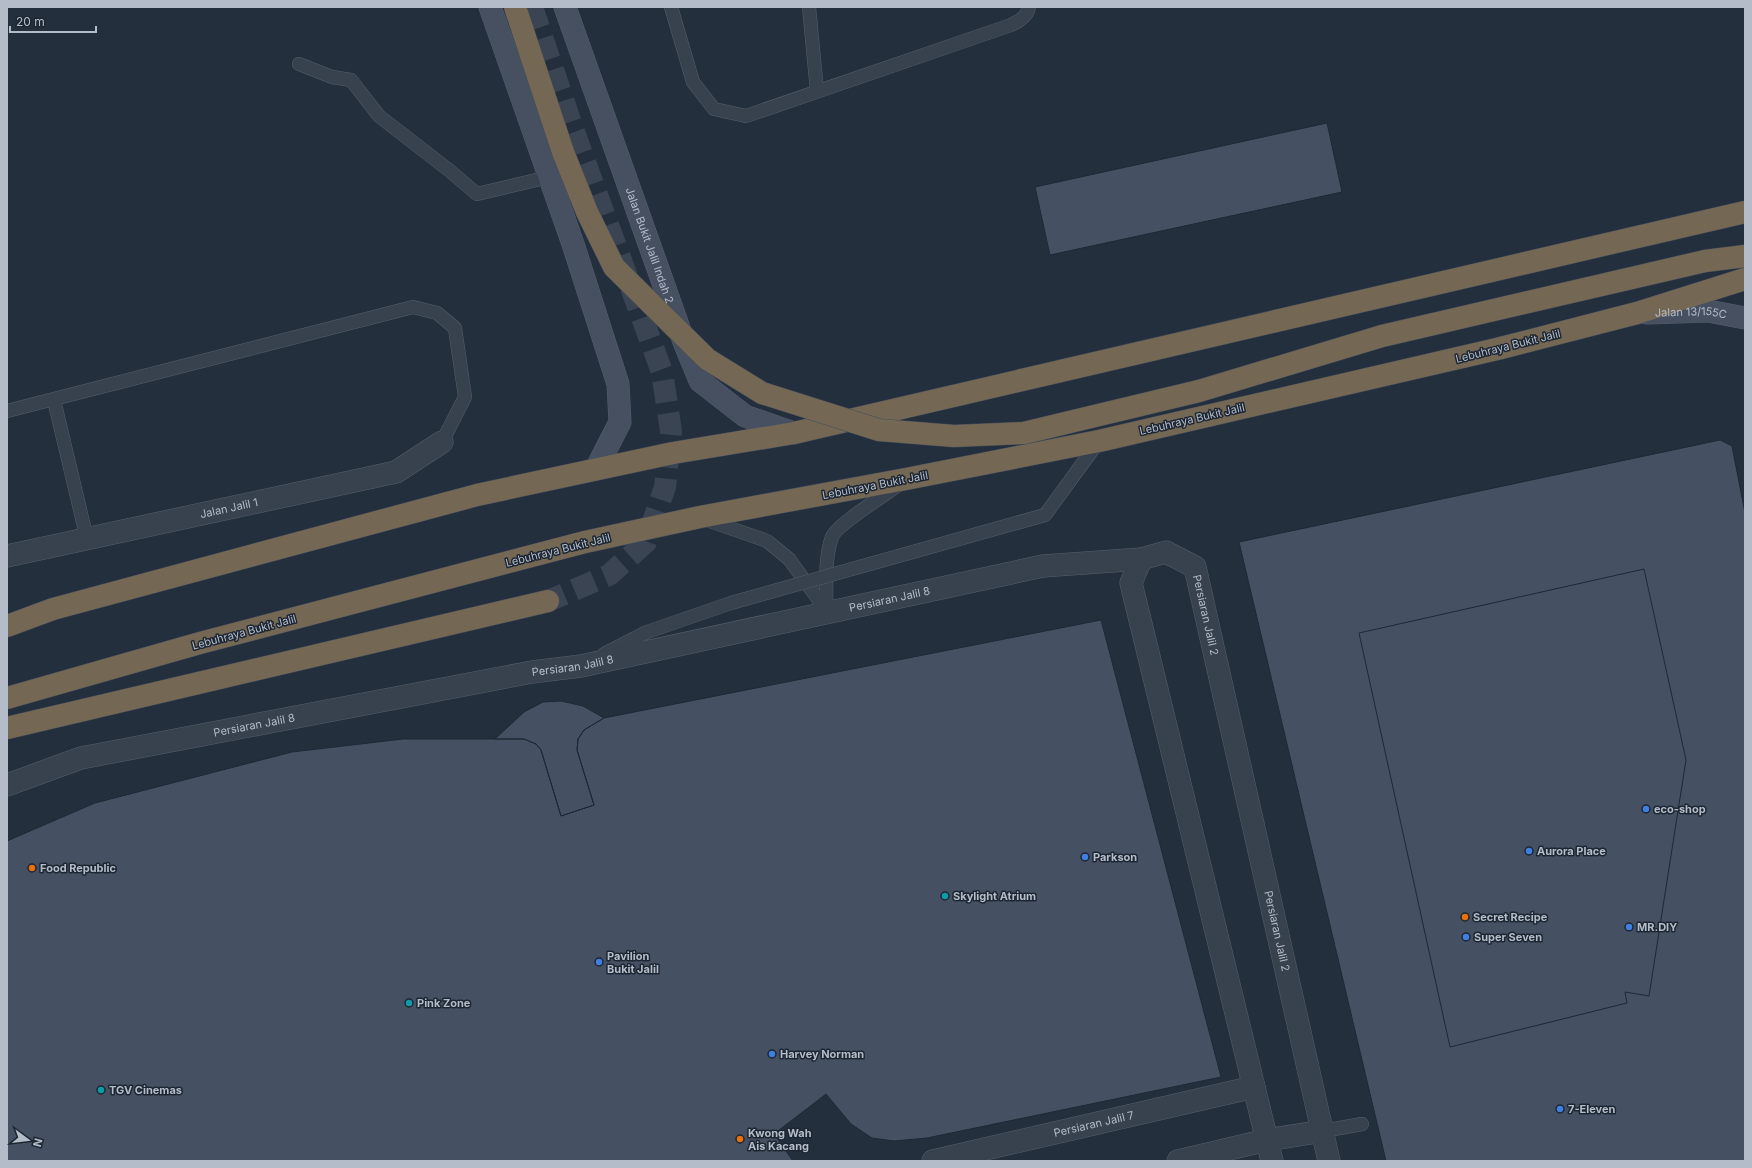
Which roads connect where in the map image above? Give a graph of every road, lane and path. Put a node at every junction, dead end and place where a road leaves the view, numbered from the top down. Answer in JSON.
{"nodes":[{"id":1,"x":490,"y":7,"type":"edge"},
{"id":2,"x":515,"y":7,"type":"edge"},
{"id":3,"x":565,"y":7,"type":"edge"},
{"id":4,"x":671,"y":7,"type":"edge"},
{"id":5,"x":809,"y":7,"type":"edge"},
{"id":6,"x":1029,"y":7,"type":"edge"},
{"id":7,"x":299,"y":64,"type":"dead end"},
{"id":8,"x":816,"y":91,"type":"junction"},
{"id":9,"x":549,"y":177,"type":"junction"},
{"id":10,"x":1745,"y":212,"type":"edge"},
{"id":11,"x":1745,"y":256,"type":"edge"},
{"id":12,"x":1745,"y":279,"type":"edge"},
{"id":13,"x":1637,"y":313,"type":"junction"},
{"id":14,"x":1745,"y":318,"type":"edge"},
{"id":15,"x":54,"y":400,"type":"junction"},
{"id":16,"x":7,"y":411,"type":"edge"},
{"id":17,"x":794,"y":433,"type":"junction"},
{"id":18,"x":1099,"y":441,"type":"junction"},
{"id":19,"x":442,"y":442,"type":"joint"},
{"id":20,"x":596,"y":469,"type":"junction"},
{"id":21,"x":906,"y":480,"type":"junction"},
{"id":22,"x":700,"y":517,"type":"junction"},
{"id":23,"x":87,"y":539,"type":"junction"},
{"id":24,"x":7,"y":556,"type":"edge"},
{"id":25,"x":1141,"y":559,"type":"junction"},
{"id":26,"x":548,"y":601,"type":"tunnel mouth"},
{"id":27,"x":53,"y":609,"type":"junction"},
{"id":28,"x":7,"y":617,"type":"edge"},
{"id":29,"x":7,"y":626,"type":"edge"},
{"id":30,"x":581,"y":666,"type":"junction"},
{"id":31,"x":7,"y":698,"type":"edge"},
{"id":32,"x":7,"y":728,"type":"edge"},
{"id":33,"x":7,"y":785,"type":"edge"},
{"id":34,"x":1254,"y":1087,"type":"junction"},
{"id":35,"x":1362,"y":1124,"type":"dead end"},
{"id":36,"x":1323,"y":1131,"type":"junction"},
{"id":37,"x":1269,"y":1151,"type":"edge"},
{"id":38,"x":933,"y":1161,"type":"edge"},
{"id":39,"x":1178,"y":1161,"type":"edge"},
{"id":40,"x":1330,"y":1161,"type":"edge"}],
"edges":[{"from":1,"to":9,"type":"street"},
{"from":2,"to":11,"type":"highway","bridge":true},
{"from":3,"to":17,"type":"street","name":"Jalan Bukit Jalil Indah 2"},
{"from":4,"to":8,"type":"lane"},
{"from":5,"to":8,"type":"lane"},
{"from":6,"to":8,"type":"lane"},
{"from":7,"to":9,"type":"lane"},
{"from":9,"to":20,"type":"street"},
{"from":10,"to":17,"type":"highway"},
{"from":12,"to":13,"type":"highway","name":"Lebuhraya Bukit Jalil"},
{"from":13,"to":14,"type":"street","name":"Jalan 13/155C"},
{"from":13,"to":18,"type":"highway","name":"Lebuhraya Bukit Jalil"},
{"from":15,"to":16,"type":"lane"},
{"from":15,"to":19,"type":"lane"},
{"from":15,"to":23,"type":"lane"},
{"from":17,"to":20,"type":"highway"},
{"from":18,"to":21,"type":"highway","name":"Lebuhraya Bukit Jalil"},
{"from":18,"to":30,"type":"lane","bridge":true},
{"from":19,"to":23,"type":"street","name":"Jalan Jalil 1"},
{"from":20,"to":27,"type":"highway"},
{"from":21,"to":22,"type":"highway","name":"Lebuhraya Bukit Jalil"},
{"from":21,"to":22,"type":"lane"},
{"from":22,"to":31,"type":"highway","name":"Lebuhraya Bukit Jalil"},
{"from":23,"to":24,"type":"street","name":"Jalan Jalil 1"},
{"from":25,"to":30,"type":"street","name":"Persiaran Jalil 8"},
{"from":25,"to":34,"type":"street"},
{"from":25,"to":36,"type":"street","name":"Persiaran Jalil 2"},
{"from":26,"to":32,"type":"highway"},
{"from":27,"to":28,"type":"highway"},
{"from":27,"to":29,"type":"highway"},
{"from":30,"to":33,"type":"street","name":"Persiaran Jalil 8"},
{"from":34,"to":37,"type":"street"},
{"from":34,"to":38,"type":"street","name":"Persiaran Jalil 7"},
{"from":35,"to":36,"type":"lane"},
{"from":36,"to":37,"type":"street"},
{"from":36,"to":40,"type":"street","name":"Persiaran Jalil 2"},
{"from":37,"to":39,"type":"street"}]}
